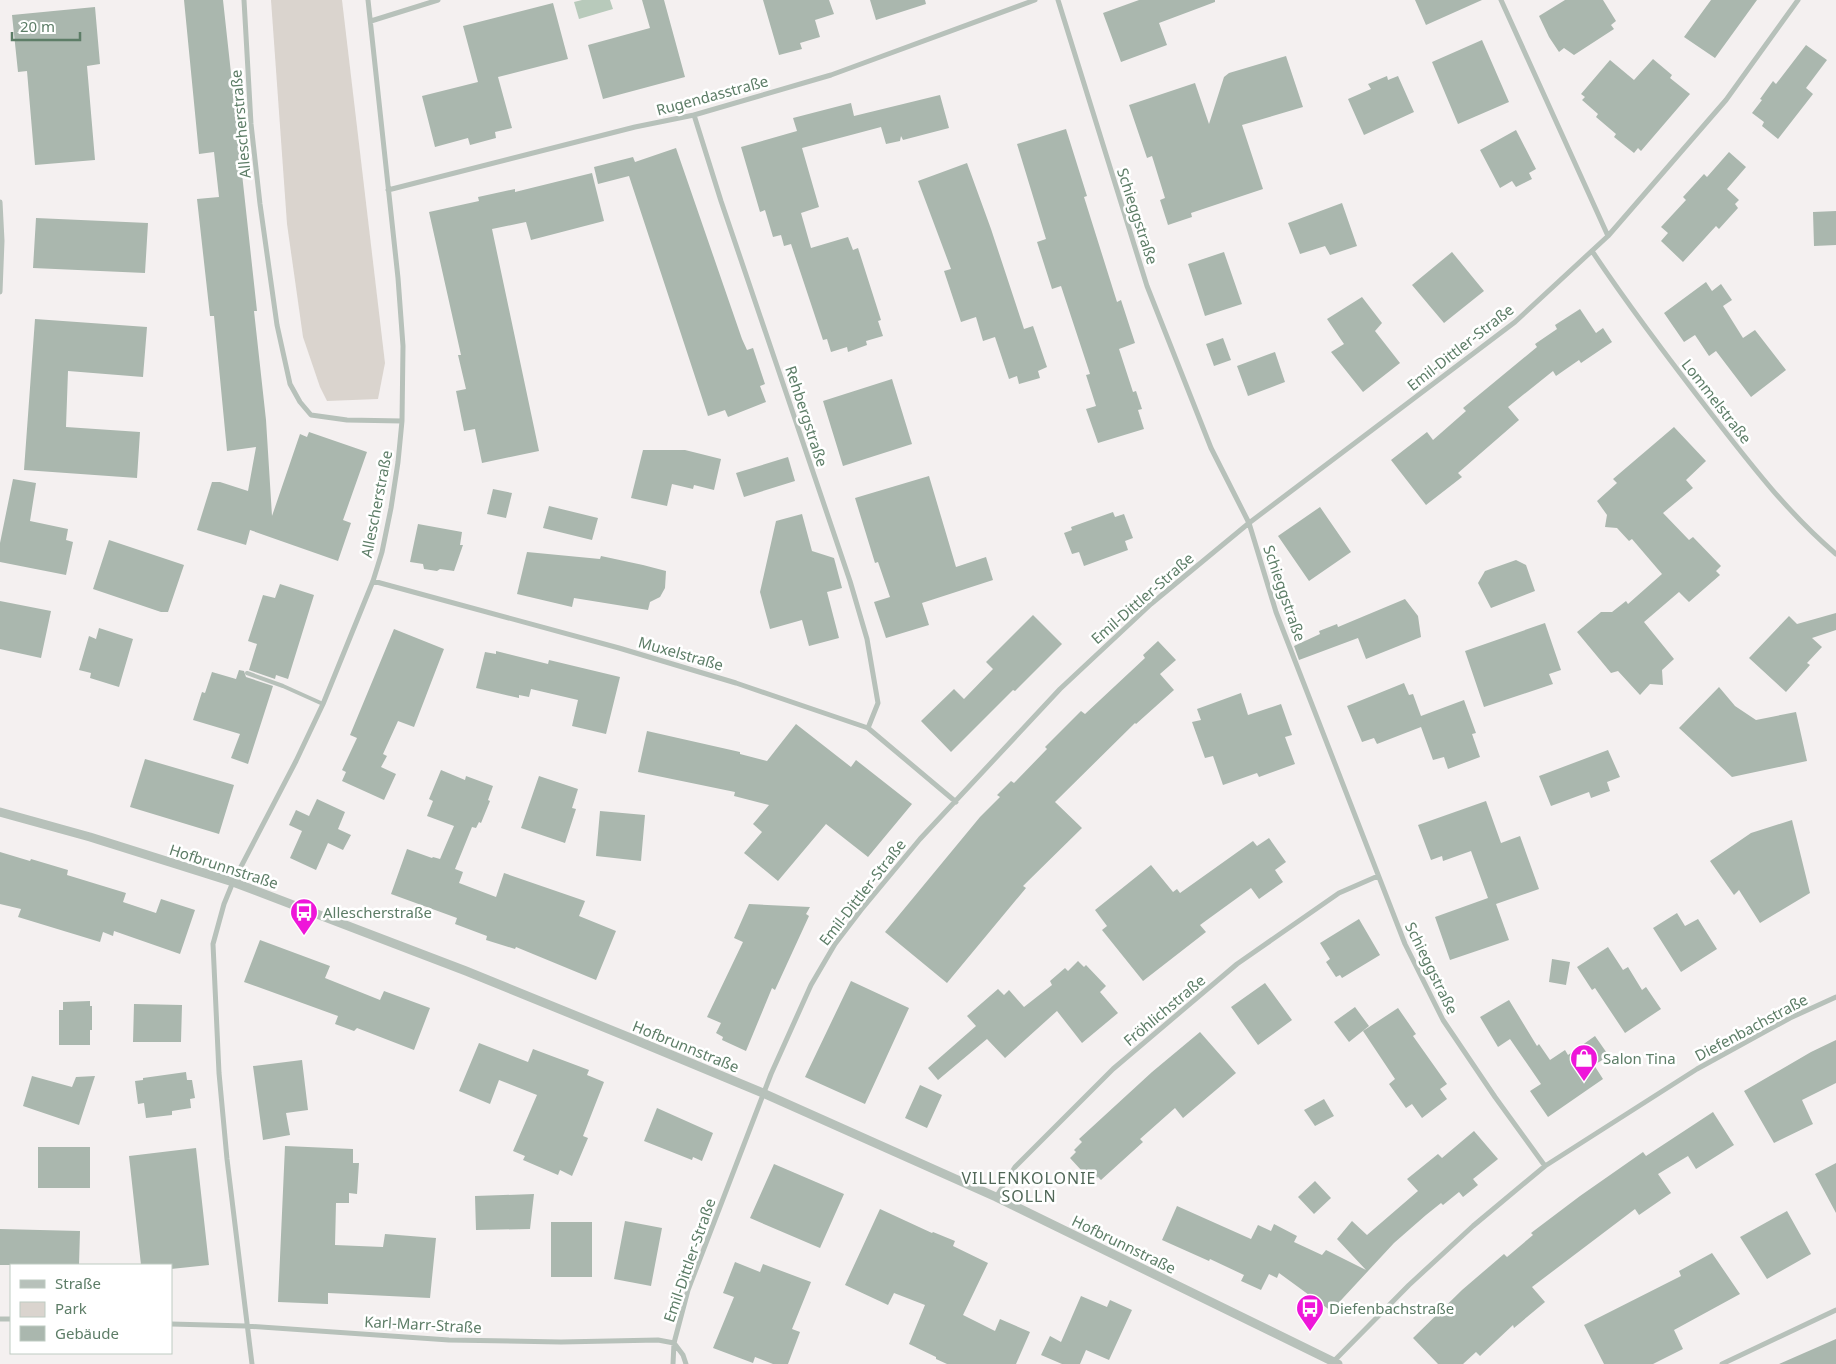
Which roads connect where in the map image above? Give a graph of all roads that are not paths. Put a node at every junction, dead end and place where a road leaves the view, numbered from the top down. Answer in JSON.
{"nodes":[{"id":1,"x":244,"y":0,"type":"edge"},
{"id":2,"x":368,"y":0,"type":"edge"},
{"id":3,"x":438,"y":0,"type":"edge"},
{"id":4,"x":1036,"y":0,"type":"edge"},
{"id":5,"x":1058,"y":0,"type":"edge"},
{"id":6,"x":1501,"y":0,"type":"edge"},
{"id":7,"x":1798,"y":0,"type":"edge"},
{"id":8,"x":371,"y":21,"type":"junction"},
{"id":9,"x":694,"y":115,"type":"junction"},
{"id":10,"x":388,"y":190,"type":"junction"},
{"id":11,"x":0,"y":202,"type":"edge"},
{"id":12,"x":1608,"y":236,"type":"junction"},
{"id":13,"x":1592,"y":251,"type":"junction"},
{"id":14,"x":0,"y":292,"type":"edge"},
{"id":15,"x":402,"y":421,"type":"junction"},
{"id":16,"x":1249,"y":523,"type":"junction"},
{"id":17,"x":1836,"y":554,"type":"edge"},
{"id":18,"x":373,"y":581,"type":"junction"},
{"id":19,"x":247,"y":673,"type":"dead end"},
{"id":20,"x":323,"y":704,"type":"junction"},
{"id":21,"x":868,"y":728,"type":"junction"},
{"id":22,"x":956,"y":802,"type":"junction"},
{"id":23,"x":0,"y":812,"type":"edge"},
{"id":24,"x":1378,"y":876,"type":"junction"},
{"id":25,"x":233,"y":882,"type":"junction"},
{"id":26,"x":1836,"y":997,"type":"edge"},
{"id":27,"x":763,"y":1093,"type":"junction"},
{"id":28,"x":1546,"y":1166,"type":"junction"},
{"id":29,"x":996,"y":1198,"type":"junction"},
{"id":30,"x":1836,"y":1310,"type":"edge"},
{"id":31,"x":172,"y":1324,"type":"edge"},
{"id":32,"x":246,"y":1326,"type":"junction"},
{"id":33,"x":674,"y":1343,"type":"junction"},
{"id":34,"x":1334,"y":1363,"type":"edge"},
{"id":35,"x":252,"y":1364,"type":"edge"},
{"id":36,"x":673,"y":1364,"type":"edge"},
{"id":37,"x":686,"y":1364,"type":"edge"},
{"id":38,"x":1722,"y":1364,"type":"edge"}],
"edges":[{"from":1,"to":15,"type":"street","name":"Allescherstraße"},
{"from":2,"to":8,"type":"street","name":"Allescherstraße"},
{"from":3,"to":8,"type":"street"},
{"from":4,"to":9,"type":"street","name":"Rugendasstraße"},
{"from":5,"to":16,"type":"street","name":"Schieggstraße"},
{"from":6,"to":12,"type":"street"},
{"from":7,"to":12,"type":"street","name":"Emil-Dittler-Straße"},
{"from":8,"to":10,"type":"street","name":"Allescherstraße"},
{"from":9,"to":10,"type":"street","name":"Rugendasstraße"},
{"from":9,"to":21,"type":"street","name":"Rehbergstraße"},
{"from":10,"to":15,"type":"street","name":"Allescherstraße"},
{"from":11,"to":14,"type":"street"},
{"from":12,"to":13,"type":"street","name":"Emil-Dittler-Straße"},
{"from":13,"to":16,"type":"street","name":"Emil-Dittler-Straße"},
{"from":13,"to":17,"type":"street","name":"Lommelstraße"},
{"from":15,"to":18,"type":"street","name":"Allescherstraße"},
{"from":16,"to":22,"type":"street","name":"Emil-Dittler-Straße"},
{"from":16,"to":24,"type":"street","name":"Schieggstraße"},
{"from":18,"to":20,"type":"street","name":"Allescherstraße"},
{"from":18,"to":21,"type":"street","name":"Muxelstraße"},
{"from":19,"to":20,"type":"lane"},
{"from":20,"to":25,"type":"street","name":"Allescherstraße"},
{"from":21,"to":22,"type":"street","name":"Muxelstraße"},
{"from":22,"to":27,"type":"street","name":"Emil-Dittler-Straße"},
{"from":23,"to":25,"type":"street","name":"Hofbrunnstraße"},
{"from":24,"to":28,"type":"street","name":"Schieggstraße"},
{"from":24,"to":29,"type":"street","name":"Fröhlichstraße"},
{"from":25,"to":27,"type":"street","name":"Hofbrunnstraße"},
{"from":25,"to":32,"type":"street","name":"Allescherstraße"},
{"from":26,"to":28,"type":"street","name":"Diefenbachstraße"},
{"from":27,"to":29,"type":"street","name":"Hofbrunnstraße"},
{"from":27,"to":33,"type":"street","name":"Emil-Dittler-Straße"},
{"from":28,"to":34,"type":"street","name":"Diefenbachstraße"},
{"from":29,"to":34,"type":"street","name":"Hofbrunnstraße"},
{"from":30,"to":38,"type":"street"},
{"from":31,"to":32,"type":"street","name":"Karl-Marr-Straße"},
{"from":32,"to":33,"type":"street","name":"Karl-Marr-Straße"},
{"from":32,"to":35,"type":"street","name":"Allescherstraße"},
{"from":33,"to":36,"type":"street","name":"Emil-Dittler-Straße"},
{"from":33,"to":37,"type":"street"}]}
